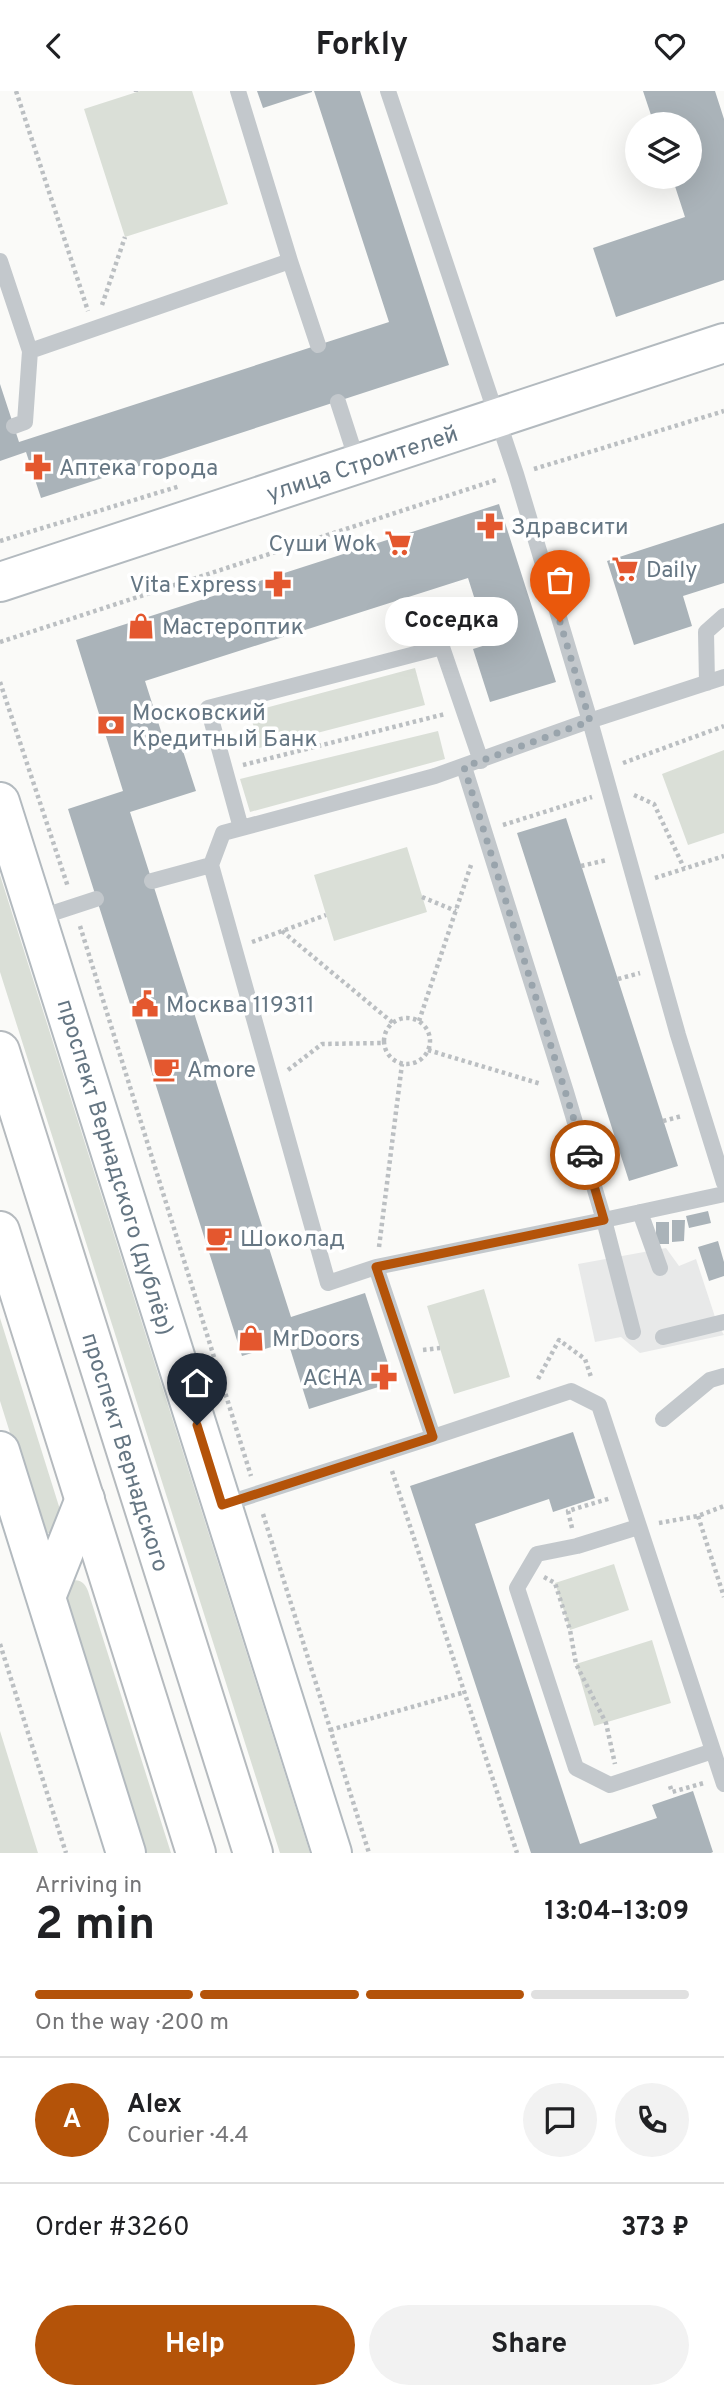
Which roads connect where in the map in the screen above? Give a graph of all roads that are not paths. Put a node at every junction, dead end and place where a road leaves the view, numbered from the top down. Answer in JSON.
{"nodes":[{"id":1,"x":238,"y":91,"type":"edge"},
{"id":2,"x":388,"y":91,"type":"edge"},
{"id":3,"x":0,"y":261,"type":"edge"},
{"id":4,"x":290,"y":261,"type":"junction"},
{"id":5,"x":724,"y":343,"type":"edge"},
{"id":6,"x":318,"y":345,"type":"dead end"},
{"id":7,"x":30,"y":351,"type":"junction"},
{"id":8,"x":338,"y":402,"type":"dead end"},
{"id":9,"x":499,"y":418,"type":"junction"},
{"id":10,"x":14,"y":426,"type":"dead end"},
{"id":11,"x":358,"y":464,"type":"junction"},
{"id":12,"x":0,"y":582,"type":"edge"},
{"id":13,"x":724,"y":616,"type":"edge"},
{"id":14,"x":724,"y":677,"type":"edge"},
{"id":15,"x":707,"y":683,"type":"junction"},
{"id":16,"x":590,"y":721,"type":"junction"},
{"id":17,"x":481,"y":761,"type":"junction"},
{"id":18,"x":464,"y":767,"type":"junction"},
{"id":19,"x":0,"y":802,"type":"edge"},
{"id":20,"x":241,"y":828,"type":"junction"},
{"id":21,"x":211,"y":865,"type":"junction"},
{"id":22,"x":152,"y":881,"type":"dead end"},
{"id":23,"x":96,"y":899,"type":"dead end"},
{"id":24,"x":38,"y":918,"type":"junction"},
{"id":25,"x":0,"y":1051,"type":"edge"},
{"id":26,"x":724,"y":1183,"type":"edge"},
{"id":27,"x":724,"y":1194,"type":"edge"},
{"id":28,"x":640,"y":1212,"type":"junction"},
{"id":29,"x":604,"y":1220,"type":"junction"},
{"id":30,"x":0,"y":1231,"type":"edge"},
{"id":31,"x":376,"y":1267,"type":"junction"},
{"id":32,"x":660,"y":1268,"type":"dead end"},
{"id":33,"x":724,"y":1322,"type":"edge"},
{"id":34,"x":633,"y":1332,"type":"dead end"},
{"id":35,"x":663,"y":1337,"type":"dead end"},
{"id":36,"x":724,"y":1376,"type":"edge"},
{"id":37,"x":663,"y":1419,"type":"dead end"},
{"id":38,"x":433,"y":1437,"type":"junction"},
{"id":39,"x":0,"y":1451,"type":"edge"},
{"id":40,"x":85,"y":1499,"type":"junction"},
{"id":41,"x":239,"y":1499,"type":"junction"},
{"id":42,"x":638,"y":1527,"type":"junction"},
{"id":43,"x":46,"y":1597,"type":"junction"},
{"id":44,"x":713,"y":1751,"type":"junction"},
{"id":45,"x":724,"y":1784,"type":"edge"},
{"id":46,"x":126,"y":1853,"type":"edge"},
{"id":47,"x":197,"y":1853,"type":"edge"},
{"id":48,"x":253,"y":1853,"type":"edge"},
{"id":49,"x":332,"y":1853,"type":"edge"}],
"edges":[{"from":1,"to":4,"type":"lane"},
{"from":2,"to":9,"type":"lane"},
{"from":3,"to":7,"type":"lane"},
{"from":4,"to":6,"type":"lane"},
{"from":4,"to":7,"type":"lane"},
{"from":5,"to":9,"type":"street","name":"улица Строителей"},
{"from":7,"to":10,"type":"lane"},
{"from":8,"to":11,"type":"lane"},
{"from":9,"to":11,"type":"street","name":"улица Строителей"},
{"from":9,"to":16,"type":"lane"},
{"from":11,"to":12,"type":"street","name":"улица Строителей"},
{"from":13,"to":15,"type":"lane"},
{"from":14,"to":15,"type":"lane"},
{"from":15,"to":16,"type":"lane"},
{"from":16,"to":17,"type":"lane"},
{"from":16,"to":26,"type":"lane"},
{"from":17,"to":18,"type":"lane"},
{"from":17,"to":20,"type":"lane"},
{"from":18,"to":20,"type":"lane"},
{"from":18,"to":29,"type":"lane"},
{"from":19,"to":24,"type":"street","name":"проспект Вернадского (дублёр)"},
{"from":20,"to":21,"type":"lane"},
{"from":21,"to":22,"type":"lane"},
{"from":21,"to":31,"type":"lane"},
{"from":23,"to":24,"type":"lane"},
{"from":24,"to":41,"type":"street","name":"проспект Вернадского (дублёр)"},
{"from":25,"to":48,"type":"street","name":"проспект Вернадского"},
{"from":27,"to":28,"type":"lane"},
{"from":28,"to":29,"type":"lane"},
{"from":28,"to":32,"type":"lane"},
{"from":29,"to":31,"type":"lane"},
{"from":29,"to":34,"type":"lane"},
{"from":30,"to":40,"type":"street"},
{"from":31,"to":38,"type":"lane"},
{"from":33,"to":35,"type":"lane"},
{"from":36,"to":37,"type":"lane"},
{"from":38,"to":41,"type":"lane"},
{"from":38,"to":42,"type":"lane"},
{"from":39,"to":43,"type":"street"},
{"from":40,"to":43,"type":"street"},
{"from":40,"to":47,"type":"street"},
{"from":41,"to":49,"type":"street","name":"проспект Вернадского (дублёр)"},
{"from":42,"to":44,"type":"lane"},
{"from":42,"to":44,"type":"lane"},
{"from":43,"to":46,"type":"street"},
{"from":44,"to":45,"type":"lane"}]}
